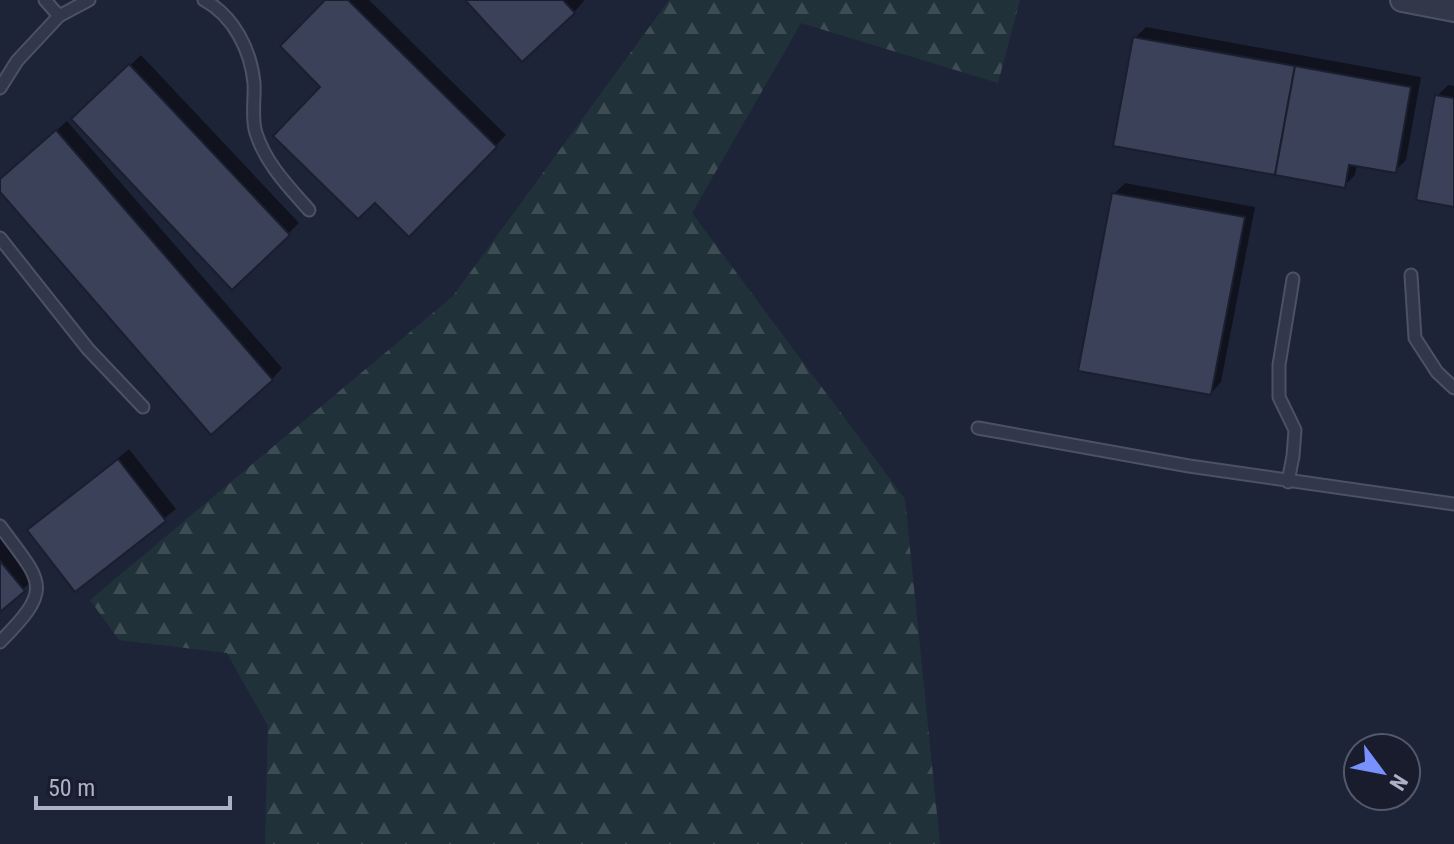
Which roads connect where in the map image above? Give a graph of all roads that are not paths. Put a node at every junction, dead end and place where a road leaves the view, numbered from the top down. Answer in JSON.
{"nodes":[{"id":1,"x":45,"y":0,"type":"edge"},
{"id":2,"x":89,"y":0,"type":"edge"},
{"id":3,"x":204,"y":0,"type":"edge"},
{"id":4,"x":1402,"y":0,"type":"edge"},
{"id":5,"x":1454,"y":10,"type":"edge"},
{"id":6,"x":59,"y":16,"type":"junction"},
{"id":7,"x":0,"y":88,"type":"edge"},
{"id":8,"x":309,"y":210,"type":"dead end"},
{"id":9,"x":0,"y":238,"type":"edge"},
{"id":10,"x":1411,"y":275,"type":"dead end"},
{"id":11,"x":1293,"y":279,"type":"dead end"},
{"id":12,"x":1454,"y":388,"type":"edge"},
{"id":13,"x":143,"y":407,"type":"dead end"},
{"id":14,"x":978,"y":428,"type":"dead end"},
{"id":15,"x":1288,"y":482,"type":"junction"},
{"id":16,"x":1454,"y":504,"type":"edge"},
{"id":17,"x":0,"y":526,"type":"edge"},
{"id":18,"x":0,"y":642,"type":"edge"}],
"edges":[{"from":1,"to":6,"type":"lane"},
{"from":2,"to":6,"type":"lane"},
{"from":3,"to":8,"type":"lane"},
{"from":4,"to":5,"type":"street"},
{"from":6,"to":7,"type":"lane"},
{"from":9,"to":13,"type":"lane"},
{"from":10,"to":12,"type":"lane"},
{"from":11,"to":15,"type":"lane"},
{"from":14,"to":15,"type":"lane"},
{"from":15,"to":16,"type":"lane"},
{"from":17,"to":18,"type":"lane"}]}
